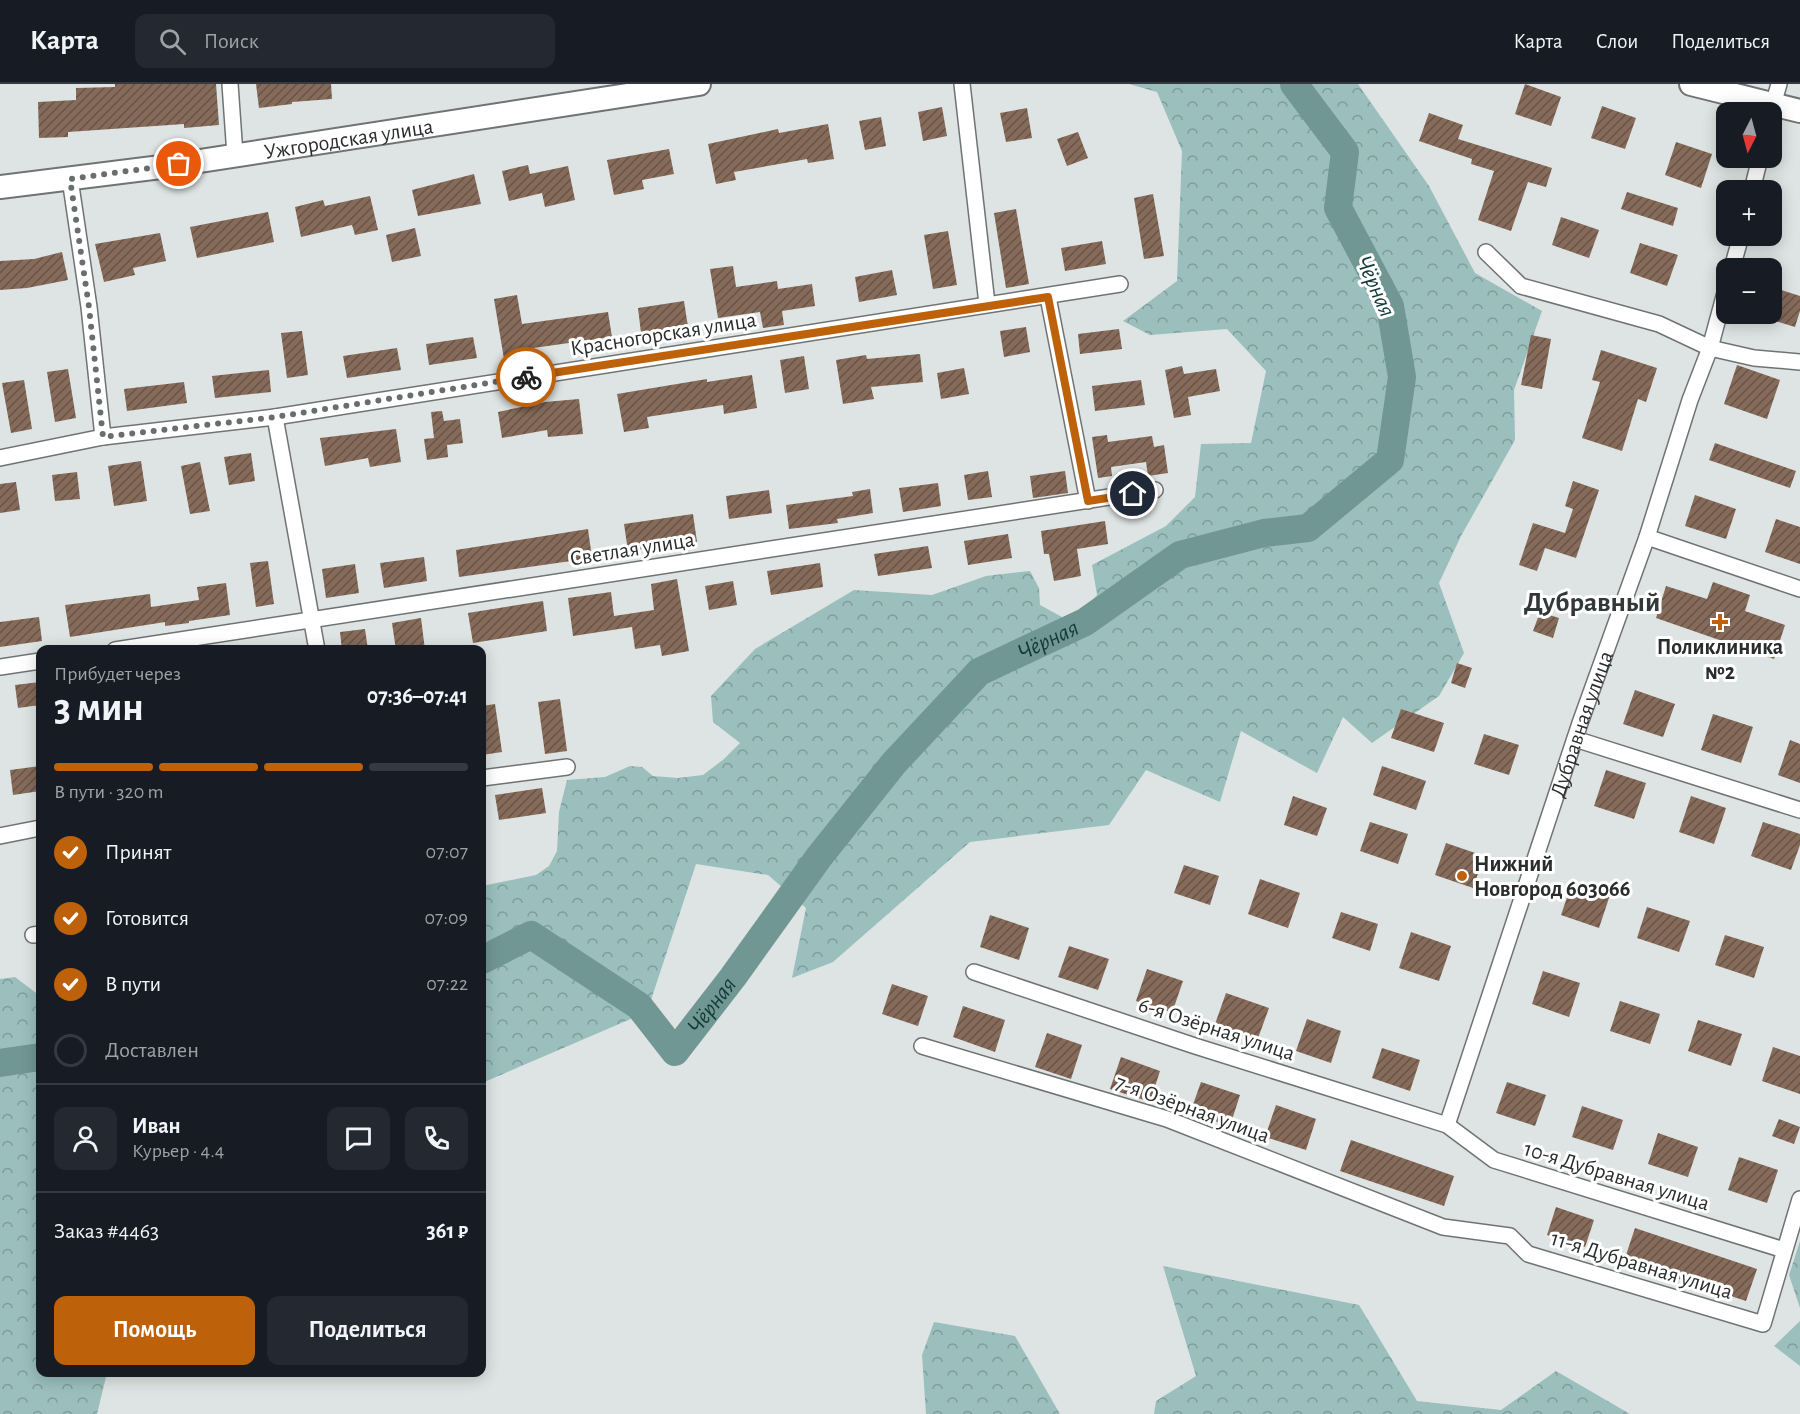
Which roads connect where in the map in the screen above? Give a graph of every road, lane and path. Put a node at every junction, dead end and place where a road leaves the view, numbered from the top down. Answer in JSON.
{"nodes":[{"id":1,"x":230,"y":84,"type":"edge"},
{"id":2,"x":699,"y":84,"type":"edge"},
{"id":3,"x":962,"y":84,"type":"edge"},
{"id":4,"x":1691,"y":84,"type":"edge"},
{"id":5,"x":1774,"y":100,"type":"edge"},
{"id":6,"x":1800,"y":111,"type":"edge"},
{"id":7,"x":235,"y":155,"type":"junction"},
{"id":8,"x":70,"y":179,"type":"junction"},
{"id":9,"x":0,"y":187,"type":"edge"},
{"id":10,"x":1486,"y":252,"type":"dead end"},
{"id":11,"x":1120,"y":285,"type":"dead end"},
{"id":12,"x":1048,"y":297,"type":"junction"},
{"id":13,"x":987,"y":304,"type":"junction"},
{"id":14,"x":1717,"y":324,"type":"edge"},
{"id":15,"x":1710,"y":348,"type":"junction"},
{"id":16,"x":1800,"y":362,"type":"edge"},
{"id":17,"x":275,"y":417,"type":"junction"},
{"id":18,"x":103,"y":437,"type":"junction"},
{"id":19,"x":0,"y":458,"type":"edge"},
{"id":20,"x":1155,"y":490,"type":"dead end"},
{"id":21,"x":1088,"y":501,"type":"junction"},
{"id":22,"x":1647,"y":537,"type":"junction"},
{"id":23,"x":1800,"y":589,"type":"edge"},
{"id":24,"x":309,"y":620,"type":"junction"},
{"id":25,"x":147,"y":645,"type":"edge"},
{"id":26,"x":315,"y":645,"type":"edge"},
{"id":27,"x":36,"y":662,"type":"edge"},
{"id":28,"x":0,"y":667,"type":"edge"},
{"id":29,"x":1575,"y":739,"type":"junction"},
{"id":30,"x":567,"y":767,"type":"dead end"},
{"id":31,"x":486,"y":777,"type":"edge"},
{"id":32,"x":1800,"y":810,"type":"edge"},
{"id":33,"x":36,"y":829,"type":"edge"},
{"id":34,"x":0,"y":836,"type":"edge"},
{"id":35,"x":974,"y":972,"type":"dead end"},
{"id":36,"x":922,"y":1046,"type":"dead end"},
{"id":37,"x":1447,"y":1125,"type":"junction"},
{"id":38,"x":1800,"y":1199,"type":"edge"},
{"id":39,"x":1443,"y":1227,"type":"joint"},
{"id":40,"x":1784,"y":1250,"type":"junction"}],
"edges":[{"from":1,"to":7,"type":"street"},
{"from":2,"to":7,"type":"main road","name":"Ужгородская улица"},
{"from":3,"to":13,"type":"street"},
{"from":4,"to":5,"type":"main road"},
{"from":5,"to":6,"type":"main road"},
{"from":7,"to":8,"type":"main road","name":"Ужгородская улица"},
{"from":8,"to":9,"type":"main road","name":"Ужгородская улица"},
{"from":8,"to":18,"type":"street"},
{"from":10,"to":15,"type":"street"},
{"from":11,"to":12,"type":"street","name":"Красногорская улица"},
{"from":12,"to":13,"type":"street","name":"Красногорская улица"},
{"from":12,"to":21,"type":"street"},
{"from":13,"to":17,"type":"street","name":"Красногорская улица"},
{"from":14,"to":15,"type":"street","name":"Дубравная улица"},
{"from":15,"to":16,"type":"street"},
{"from":15,"to":22,"type":"street","name":"Дубравная улица"},
{"from":17,"to":18,"type":"street","name":"Красногорская улица"},
{"from":17,"to":24,"type":"street"},
{"from":18,"to":19,"type":"street","name":"Красногорская улица"},
{"from":20,"to":21,"type":"street","name":"Светлая улица"},
{"from":21,"to":24,"type":"street","name":"Светлая улица"},
{"from":22,"to":23,"type":"street"},
{"from":22,"to":29,"type":"street","name":"Дубравная улица"},
{"from":24,"to":25,"type":"street","name":"Светлая улица"},
{"from":24,"to":26,"type":"street"},
{"from":27,"to":28,"type":"street"},
{"from":29,"to":32,"type":"street"},
{"from":29,"to":37,"type":"street","name":"Дубравная улица"},
{"from":30,"to":31,"type":"street"},
{"from":33,"to":34,"type":"street"},
{"from":35,"to":37,"type":"street","name":"6-я Озёрная улица"},
{"from":36,"to":39,"type":"street","name":"7-я Озёрная улица"},
{"from":37,"to":40,"type":"street","name":"10-я Дубравная улица"},
{"from":38,"to":40,"type":"street"},
{"from":39,"to":40,"type":"street","name":"11-я Дубравная улица"}]}
